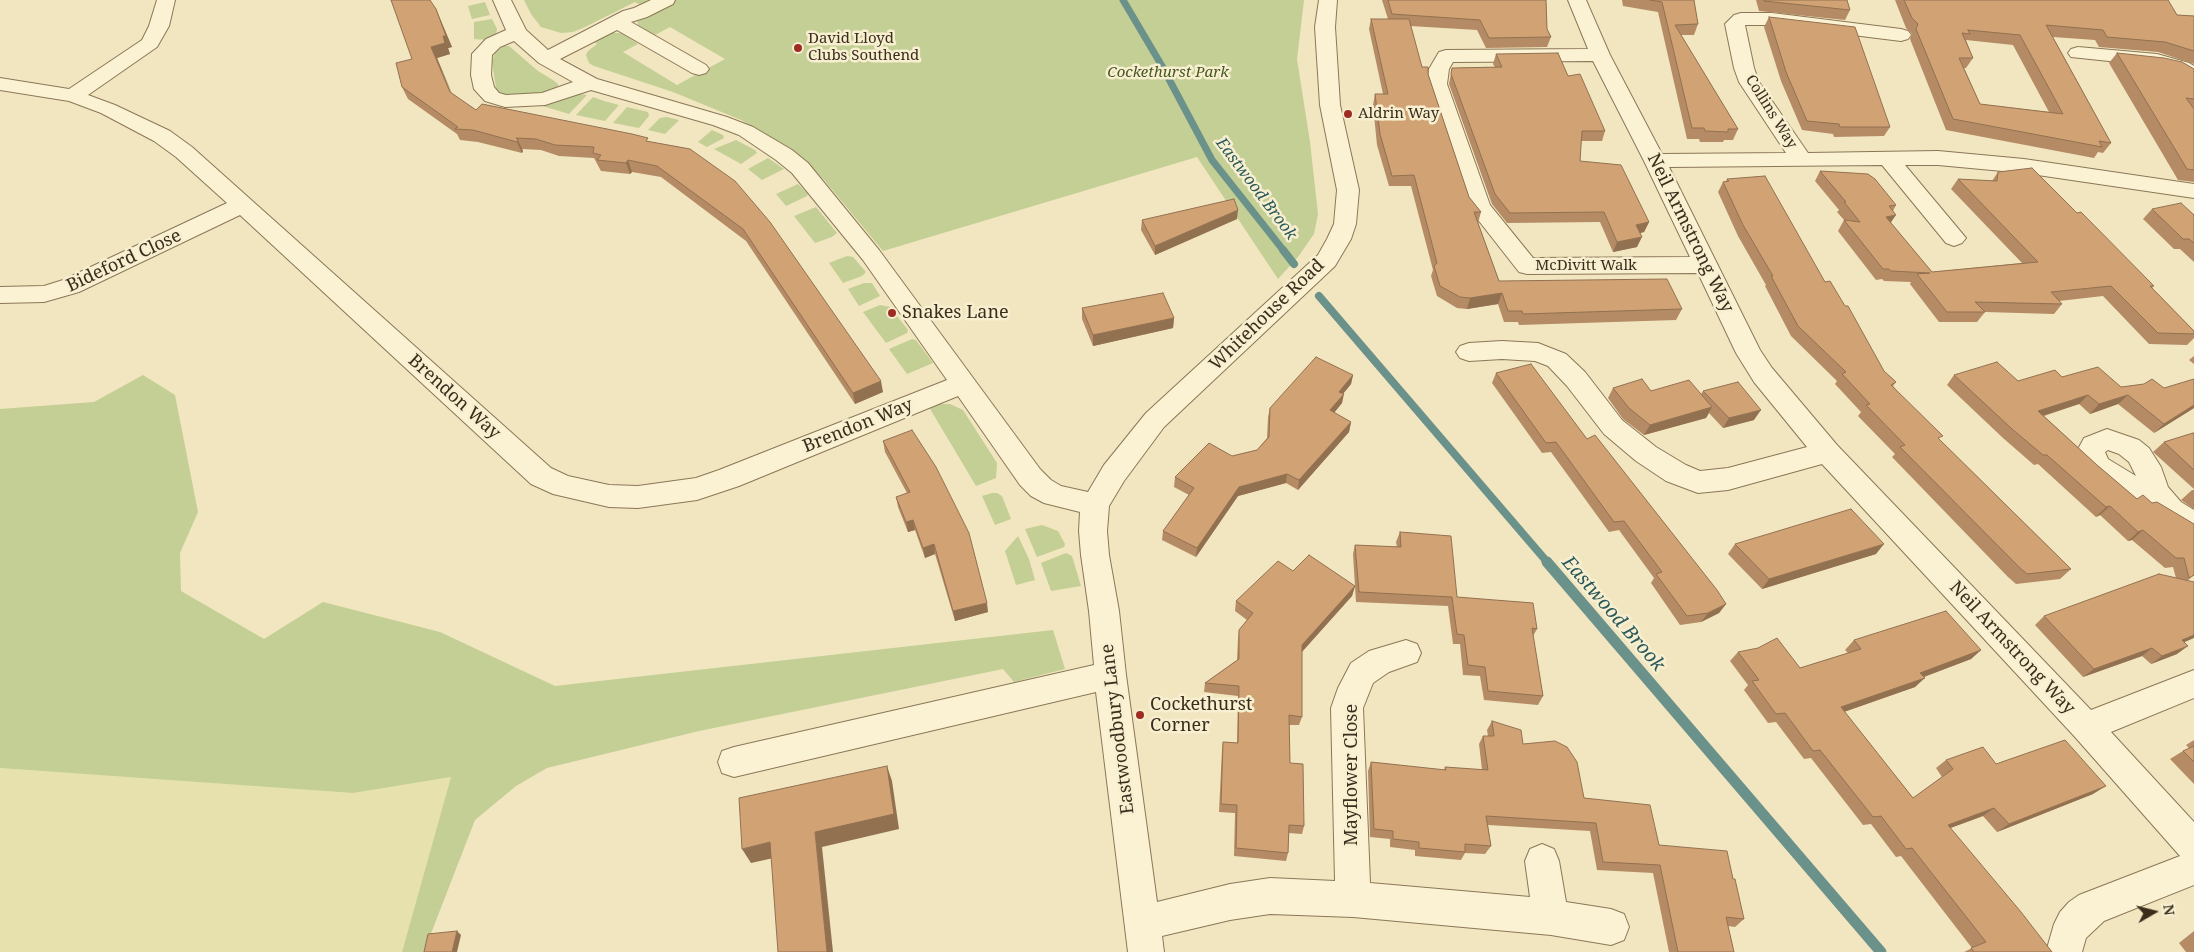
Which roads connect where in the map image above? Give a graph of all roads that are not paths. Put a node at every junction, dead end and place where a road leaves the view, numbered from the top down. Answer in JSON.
{"nodes":[{"id":1,"x":166,"y":0,"type":"edge"},
{"id":2,"x":502,"y":0,"type":"edge"},
{"id":3,"x":654,"y":0,"type":"edge"},
{"id":4,"x":666,"y":0,"type":"edge"},
{"id":5,"x":1328,"y":0,"type":"edge"},
{"id":6,"x":1578,"y":0,"type":"edge"},
{"id":7,"x":623,"y":18,"type":"junction"},
{"id":8,"x":517,"y":32,"type":"junction"},
{"id":9,"x":1901,"y":35,"type":"dead end"},
{"id":10,"x":2078,"y":53,"type":"dead end"},
{"id":11,"x":1600,"y":55,"type":"junction"},
{"id":12,"x":546,"y":59,"type":"junction"},
{"id":13,"x":699,"y":69,"type":"dead end"},
{"id":14,"x":2194,"y":75,"type":"edge"},
{"id":15,"x":590,"y":83,"type":"junction"},
{"id":16,"x":0,"y":84,"type":"edge"},
{"id":17,"x":73,"y":96,"type":"junction"},
{"id":18,"x":1888,"y":158,"type":"junction"},
{"id":19,"x":1801,"y":159,"type":"junction"},
{"id":20,"x":1655,"y":161,"type":"junction"},
{"id":21,"x":2194,"y":191,"type":"edge"},
{"id":22,"x":242,"y":204,"type":"junction"},
{"id":23,"x":1954,"y":238,"type":"dead end"},
{"id":24,"x":1706,"y":265,"type":"junction"},
{"id":25,"x":0,"y":295,"type":"edge"},
{"id":26,"x":1469,"y":352,"type":"dead end"},
{"id":27,"x":963,"y":384,"type":"junction"},
{"id":28,"x":1827,"y":452,"type":"junction"},
{"id":29,"x":1095,"y":505,"type":"junction"},
{"id":30,"x":1406,"y":653,"type":"dead end"},
{"id":31,"x":1110,"y":675,"type":"junction"},
{"id":32,"x":2194,"y":684,"type":"edge"},
{"id":33,"x":2086,"y":727,"type":"junction"},
{"id":34,"x":734,"y":762,"type":"dead end"},
{"id":35,"x":2194,"y":847,"type":"edge"},
{"id":36,"x":1542,"y":861,"type":"dead end"},
{"id":37,"x":2194,"y":868,"type":"edge"},
{"id":38,"x":1353,"y":899,"type":"junction"},
{"id":39,"x":1551,"y":917,"type":"junction"},
{"id":40,"x":1611,"y":927,"type":"dead end"},
{"id":41,"x":1144,"y":937,"type":"edge"},
{"id":42,"x":2064,"y":952,"type":"edge"}],
"edges":[{"from":1,"to":17,"type":"street"},
{"from":2,"to":8,"type":"street"},
{"from":3,"to":7,"type":"street"},
{"from":4,"to":7,"type":"street"},
{"from":5,"to":29,"type":"street","name":"Whitehouse Road"},
{"from":6,"to":11,"type":"street","name":"Neil Armstrong Way"},
{"from":7,"to":12,"type":"street"},
{"from":7,"to":13,"type":"street"},
{"from":8,"to":12,"type":"street"},
{"from":8,"to":15,"type":"street"},
{"from":9,"to":19,"type":"street","name":"Collins Way"},
{"from":10,"to":14,"type":"street"},
{"from":11,"to":20,"type":"street","name":"Neil Armstrong Way"},
{"from":11,"to":24,"type":"street","name":"McDivitt Walk"},
{"from":12,"to":15,"type":"street"},
{"from":15,"to":27,"type":"street"},
{"from":16,"to":17,"type":"street","name":"Brendon Way"},
{"from":17,"to":22,"type":"street","name":"Brendon Way"},
{"from":18,"to":19,"type":"street","name":"Collins Way"},
{"from":18,"to":21,"type":"street","name":"Collins Way"},
{"from":18,"to":23,"type":"street"},
{"from":19,"to":20,"type":"street","name":"Collins Way"},
{"from":20,"to":24,"type":"street","name":"Neil Armstrong Way"},
{"from":22,"to":25,"type":"street","name":"Bideford Close"},
{"from":22,"to":27,"type":"street","name":"Brendon Way"},
{"from":24,"to":28,"type":"street","name":"Neil Armstrong Way"},
{"from":26,"to":28,"type":"street"},
{"from":27,"to":29,"type":"street"},
{"from":28,"to":33,"type":"street","name":"Neil Armstrong Way"},
{"from":29,"to":31,"type":"street","name":"Eastwoodbury Lane"},
{"from":30,"to":38,"type":"street","name":"Mayflower Close"},
{"from":31,"to":34,"type":"street"},
{"from":31,"to":41,"type":"street","name":"Eastwoodbury Lane"},
{"from":32,"to":33,"type":"street"},
{"from":33,"to":35,"type":"street","name":"Neil Armstrong Way"},
{"from":36,"to":39,"type":"street"},
{"from":37,"to":42,"type":"street"},
{"from":38,"to":39,"type":"street"},
{"from":38,"to":41,"type":"street"},
{"from":39,"to":40,"type":"street"}]}
